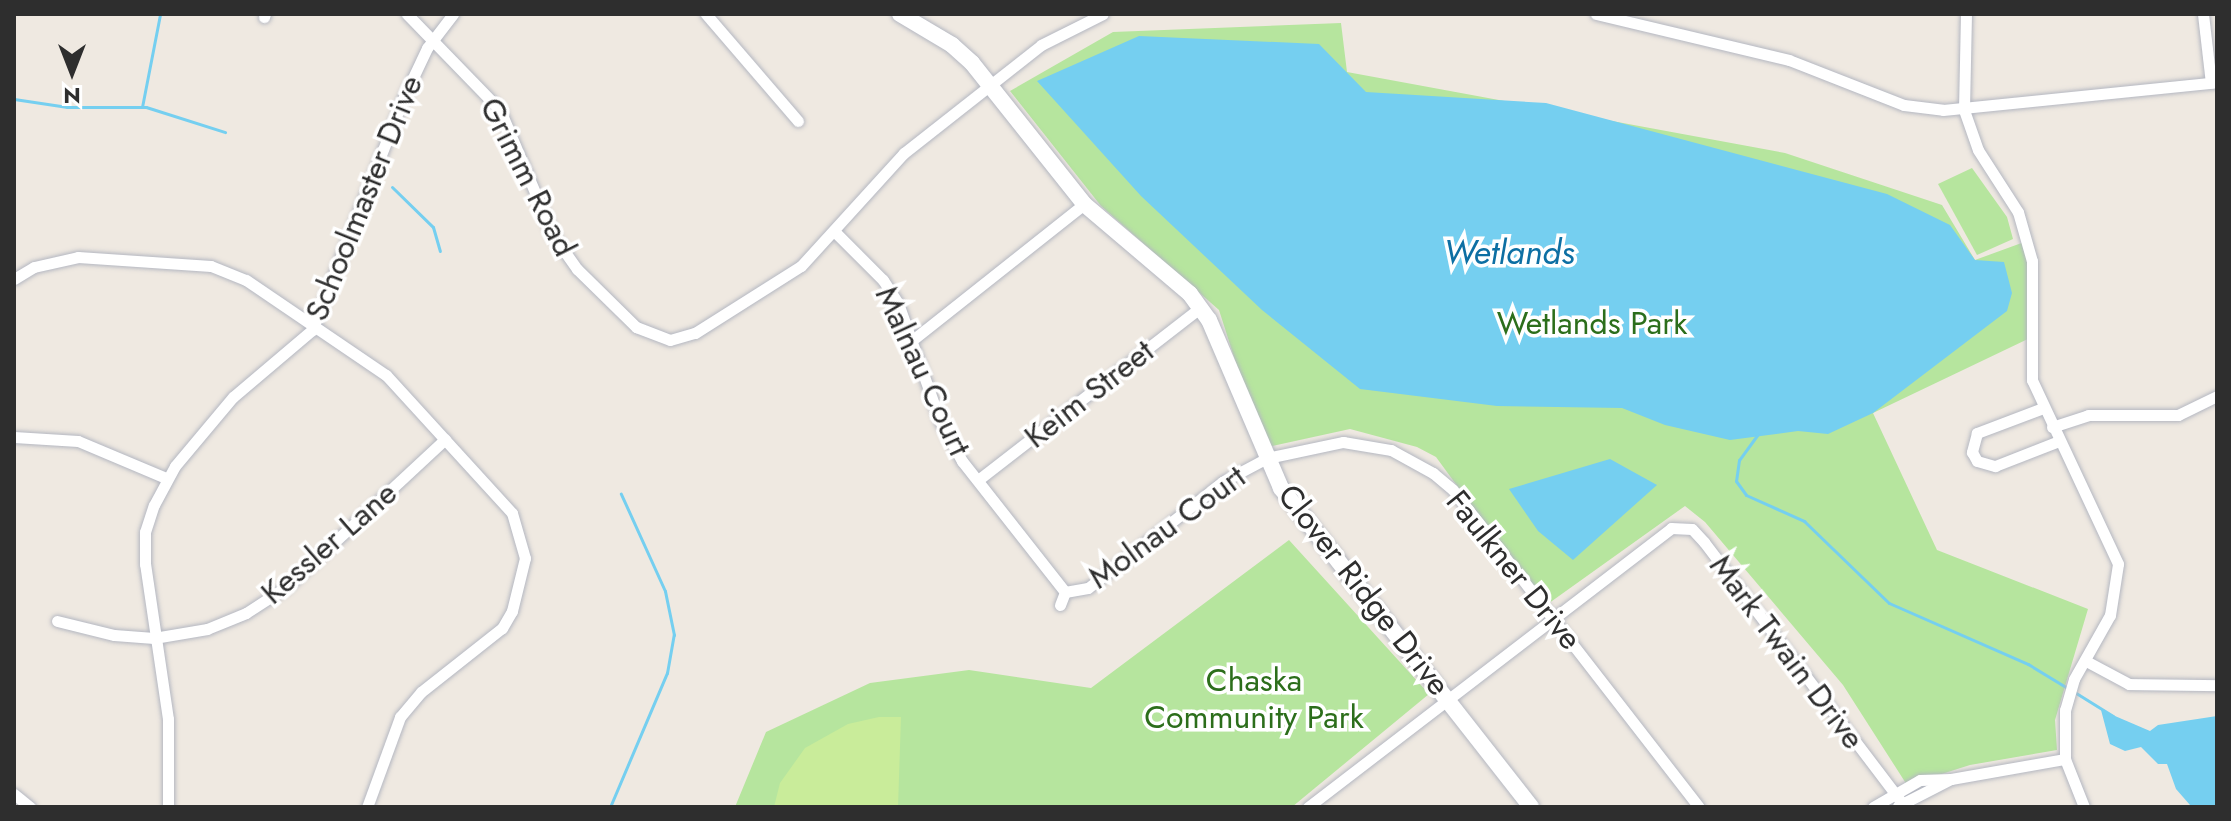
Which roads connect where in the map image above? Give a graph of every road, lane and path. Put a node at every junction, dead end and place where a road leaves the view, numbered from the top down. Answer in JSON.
{"nodes":[{"id":1,"x":407,"y":14,"type":"edge"},
{"id":2,"x":453,"y":14,"type":"edge"},
{"id":3,"x":706,"y":14,"type":"edge"},
{"id":4,"x":900,"y":14,"type":"edge"},
{"id":5,"x":1103,"y":14,"type":"edge"},
{"id":6,"x":1596,"y":14,"type":"edge"},
{"id":7,"x":1966,"y":14,"type":"edge"},
{"id":8,"x":2203,"y":14,"type":"edge"},
{"id":9,"x":433,"y":39,"type":"junction"},
{"id":10,"x":2214,"y":82,"type":"edge"},
{"id":11,"x":990,"y":86,"type":"junction"},
{"id":12,"x":1964,"y":110,"type":"junction"},
{"id":13,"x":798,"y":121,"type":"dead end"},
{"id":14,"x":1084,"y":204,"type":"junction"},
{"id":15,"x":834,"y":231,"type":"junction"},
{"id":16,"x":14,"y":279,"type":"edge"},
{"id":17,"x":1200,"y":308,"type":"junction"},
{"id":18,"x":313,"y":326,"type":"junction"},
{"id":19,"x":915,"y":338,"type":"junction"},
{"id":20,"x":2217,"y":396,"type":"edge"},
{"id":21,"x":2043,"y":408,"type":"junction"},
{"id":22,"x":2052,"y":427,"type":"junction"},
{"id":23,"x":14,"y":437,"type":"edge"},
{"id":24,"x":445,"y":439,"type":"junction"},
{"id":25,"x":2059,"y":441,"type":"junction"},
{"id":26,"x":1267,"y":458,"type":"junction"},
{"id":27,"x":166,"y":478,"type":"junction"},
{"id":28,"x":978,"y":480,"type":"junction"},
{"id":29,"x":1065,"y":592,"type":"junction"},
{"id":30,"x":1060,"y":605,"type":"dead end"},
{"id":31,"x":1554,"y":618,"type":"junction"},
{"id":32,"x":57,"y":621,"type":"dead end"},
{"id":33,"x":154,"y":638,"type":"junction"},
{"id":34,"x":2086,"y":661,"type":"junction"},
{"id":35,"x":2217,"y":685,"type":"edge"},
{"id":36,"x":1447,"y":697,"type":"junction"},
{"id":37,"x":2065,"y":759,"type":"junction"},
{"id":38,"x":14,"y":794,"type":"edge"},
{"id":39,"x":1900,"y":802,"type":"edge"},
{"id":40,"x":30,"y":807,"type":"edge"},
{"id":41,"x":168,"y":807,"type":"edge"},
{"id":42,"x":367,"y":807,"type":"edge"},
{"id":43,"x":1308,"y":807,"type":"edge"},
{"id":44,"x":1531,"y":807,"type":"edge"},
{"id":45,"x":1699,"y":807,"type":"edge"},
{"id":46,"x":1873,"y":807,"type":"edge"},
{"id":47,"x":2084,"y":807,"type":"edge"}],
"edges":[{"from":1,"to":9,"type":"street","name":"Grimm Road"},
{"from":2,"to":9,"type":"street","name":"Schoolmaster Drive"},
{"from":3,"to":13,"type":"street"},
{"from":4,"to":11,"type":"street","name":"Clover Ridge Drive"},
{"from":5,"to":11,"type":"street","name":"Grimm Road"},
{"from":6,"to":12,"type":"street"},
{"from":7,"to":12,"type":"street"},
{"from":8,"to":10,"type":"street"},
{"from":9,"to":15,"type":"street","name":"Grimm Road"},
{"from":9,"to":18,"type":"street","name":"Schoolmaster Drive"},
{"from":10,"to":12,"type":"street"},
{"from":11,"to":14,"type":"street","name":"Clover Ridge Drive"},
{"from":11,"to":15,"type":"street","name":"Grimm Road"},
{"from":12,"to":21,"type":"street"},
{"from":14,"to":17,"type":"street","name":"Clover Ridge Drive"},
{"from":14,"to":19,"type":"street"},
{"from":15,"to":19,"type":"street","name":"Malnau Court"},
{"from":16,"to":18,"type":"street"},
{"from":17,"to":26,"type":"street","name":"Clover Ridge Drive"},
{"from":17,"to":28,"type":"street","name":"Keim Street"},
{"from":18,"to":24,"type":"street"},
{"from":18,"to":27,"type":"street","name":"Schoolmaster Drive"},
{"from":19,"to":28,"type":"street","name":"Malnau Court"},
{"from":20,"to":22,"type":"street"},
{"from":21,"to":22,"type":"street"},
{"from":21,"to":25,"type":"street"},
{"from":22,"to":25,"type":"street"},
{"from":23,"to":27,"type":"street"},
{"from":24,"to":33,"type":"street","name":"Kessler Lane"},
{"from":24,"to":42,"type":"street"},
{"from":25,"to":34,"type":"street"},
{"from":26,"to":29,"type":"street","name":"Molnau Court"},
{"from":26,"to":31,"type":"street","name":"Faulkner Drive"},
{"from":26,"to":36,"type":"street","name":"Clover Ridge Drive"},
{"from":27,"to":33,"type":"street","name":"Schoolmaster Drive"},
{"from":28,"to":29,"type":"street","name":"Malnau Court"},
{"from":29,"to":30,"type":"street"},
{"from":31,"to":36,"type":"street"},
{"from":31,"to":39,"type":"street","name":"Mark Twain Drive"},
{"from":31,"to":45,"type":"street","name":"Faulkner Drive"},
{"from":32,"to":33,"type":"street","name":"Kessler Lane"},
{"from":33,"to":41,"type":"street","name":"Schoolmaster Drive"},
{"from":34,"to":35,"type":"street"},
{"from":34,"to":37,"type":"street"},
{"from":36,"to":43,"type":"street"},
{"from":36,"to":44,"type":"street","name":"Clover Ridge Drive"},
{"from":37,"to":39,"type":"street"},
{"from":37,"to":47,"type":"street"},
{"from":38,"to":40,"type":"street"},
{"from":39,"to":46,"type":"street"}]}
